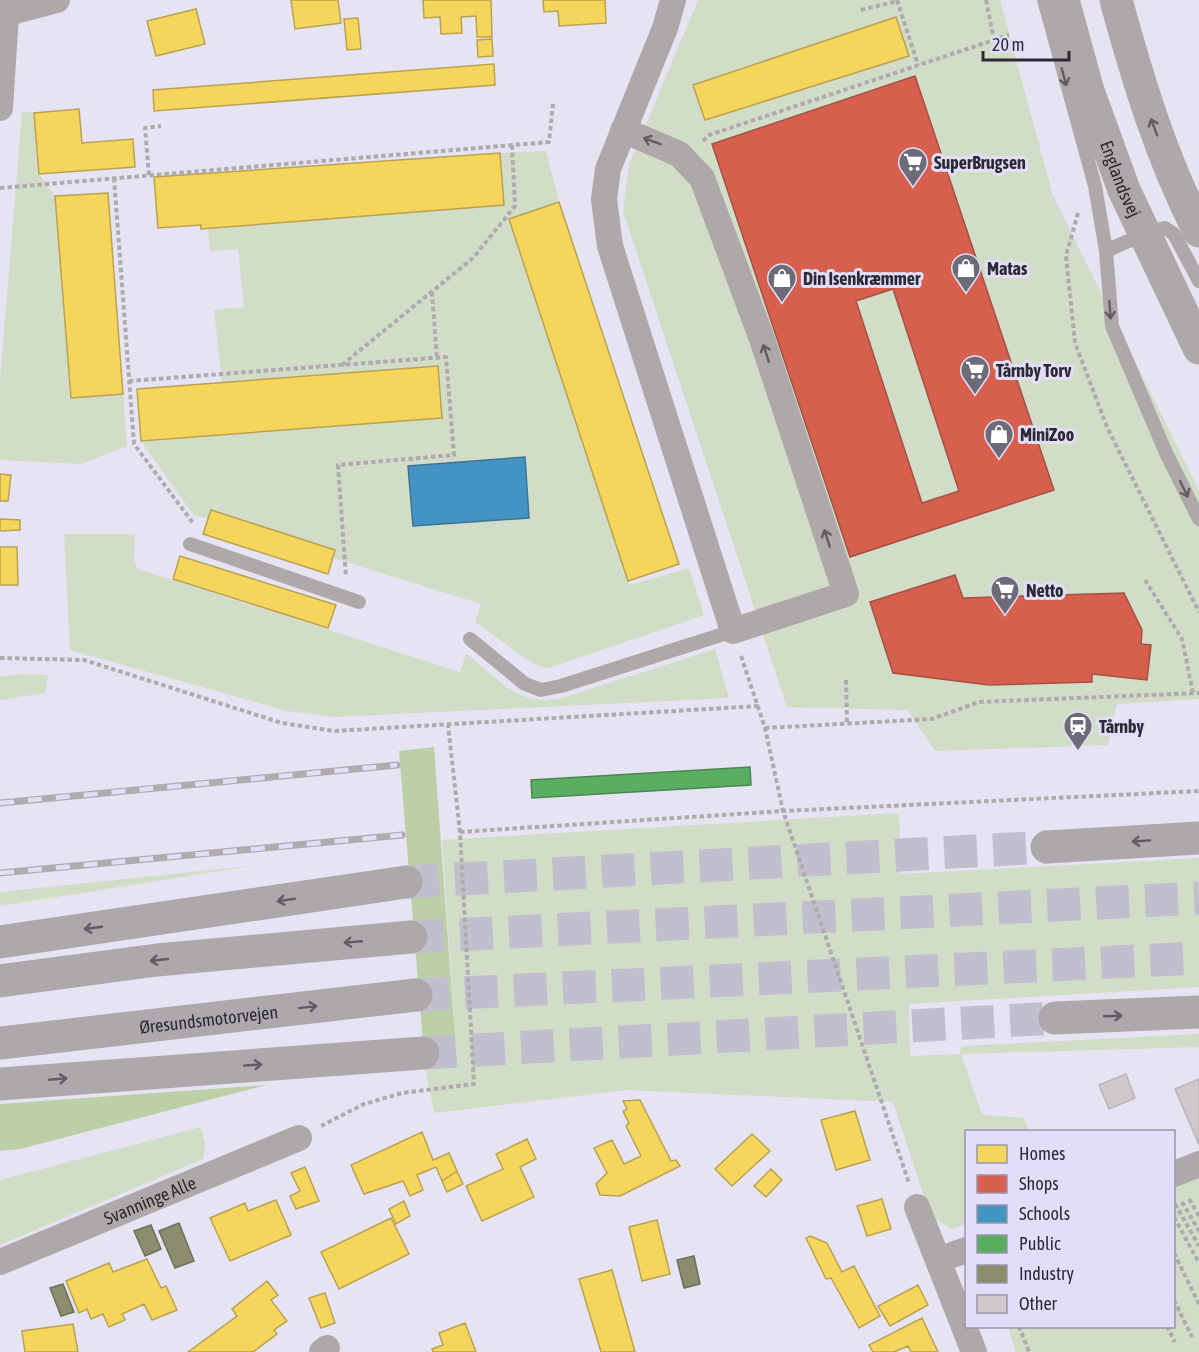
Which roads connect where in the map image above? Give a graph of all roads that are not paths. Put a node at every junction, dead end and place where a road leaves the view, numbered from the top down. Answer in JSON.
{"nodes":[{"id":1,"x":57,"y":0,"type":"edge"},
{"id":2,"x":674,"y":0,"type":"edge"},
{"id":3,"x":1044,"y":0,"type":"edge"},
{"id":4,"x":1063,"y":0,"type":"edge"},
{"id":5,"x":1116,"y":0,"type":"edge"},
{"id":6,"x":5,"y":9,"type":"edge"},
{"id":7,"x":0,"y":108,"type":"edge"},
{"id":8,"x":623,"y":130,"type":"junction"},
{"id":9,"x":1199,"y":231,"type":"edge"},
{"id":10,"x":1144,"y":234,"type":"junction"},
{"id":11,"x":1106,"y":251,"type":"junction"},
{"id":12,"x":1199,"y":281,"type":"edge"},
{"id":13,"x":1199,"y":348,"type":"edge"},
{"id":14,"x":1199,"y":519,"type":"edge"},
{"id":15,"x":190,"y":544,"type":"road end"},
{"id":16,"x":353,"y":599,"type":"road end"},
{"id":17,"x":733,"y":631,"type":"junction"},
{"id":18,"x":470,"y":639,"type":"dead end"},
{"id":19,"x":1199,"y":838,"type":"edge"},
{"id":20,"x":1047,"y":847,"type":"tunnel mouth"},
{"id":21,"x":406,"y":882,"type":"tunnel mouth"},
{"id":22,"x":411,"y":937,"type":"tunnel mouth"},
{"id":23,"x":0,"y":942,"type":"edge"},
{"id":24,"x":0,"y":981,"type":"edge"},
{"id":25,"x":416,"y":995,"type":"tunnel mouth"},
{"id":26,"x":1199,"y":1012,"type":"edge"},
{"id":27,"x":1055,"y":1018,"type":"tunnel mouth"},
{"id":28,"x":0,"y":1043,"type":"edge"},
{"id":29,"x":423,"y":1053,"type":"tunnel mouth"},
{"id":30,"x":0,"y":1084,"type":"edge"},
{"id":31,"x":299,"y":1138,"type":"road end"},
{"id":32,"x":1199,"y":1164,"type":"edge"},
{"id":33,"x":1175,"y":1173,"type":"edge"},
{"id":34,"x":917,"y":1207,"type":"road end"},
{"id":35,"x":965,"y":1250,"type":"edge"},
{"id":36,"x":938,"y":1260,"type":"junction"},
{"id":37,"x":0,"y":1262,"type":"edge"},
{"id":38,"x":974,"y":1352,"type":"edge"}],
"edges":[{"from":1,"to":6,"type":"street"},
{"from":2,"to":8,"type":"street"},
{"from":3,"to":11,"type":"lane","one_way":true},
{"from":4,"to":10,"type":"street","name":"Englandsvej"},
{"from":9,"to":5,"type":"street","one_way":true},
{"from":6,"to":7,"type":"street"},
{"from":8,"to":17,"type":"street"},
{"from":17,"to":8,"type":"street","one_way":true},
{"from":10,"to":11,"type":"lane"},
{"from":10,"to":12,"type":"lane"},
{"from":10,"to":13,"type":"street","name":"Englandsvej"},
{"from":11,"to":14,"type":"lane","one_way":true},
{"from":15,"to":16,"type":"lane"},
{"from":17,"to":18,"type":"lane"},
{"from":19,"to":20,"type":"highway","one_way":true},
{"from":21,"to":23,"type":"highway","one_way":true},
{"from":22,"to":24,"type":"highway","one_way":true},
{"from":28,"to":25,"type":"highway","name":"Øresundsmotorvejen","one_way":true},
{"from":27,"to":26,"type":"highway","one_way":true},
{"from":30,"to":29,"type":"highway","one_way":true},
{"from":31,"to":37,"type":"street","name":"Svanninge Alle"},
{"from":32,"to":33,"type":"street"},
{"from":34,"to":36,"type":"street"},
{"from":35,"to":36,"type":"street"},
{"from":36,"to":38,"type":"street"}]}
